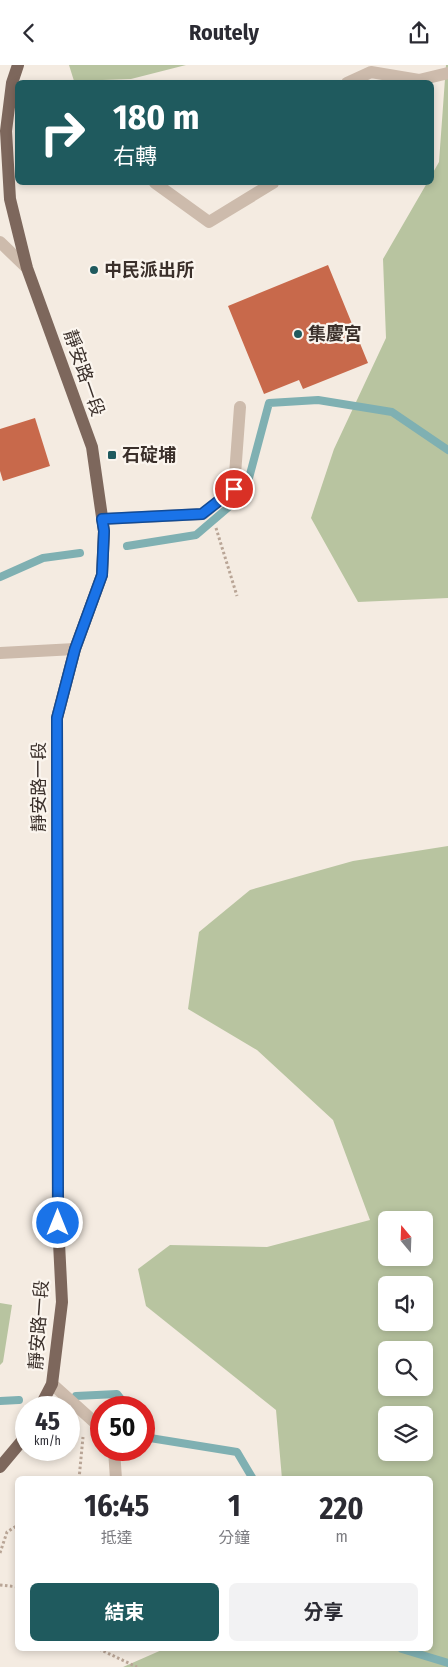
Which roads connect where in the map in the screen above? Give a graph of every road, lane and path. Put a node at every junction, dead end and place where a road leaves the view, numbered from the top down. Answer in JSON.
{"nodes":[{"id":1,"x":18,"y":65,"type":"edge"},
{"id":2,"x":448,"y":73,"type":"edge"},
{"id":3,"x":16,"y":80,"type":"edge"},
{"id":4,"x":354,"y":80,"type":"edge"},
{"id":5,"x":414,"y":80,"type":"edge"},
{"id":6,"x":423,"y":80,"type":"edge"},
{"id":7,"x":15,"y":84,"type":"edge"},
{"id":8,"x":158,"y":185,"type":"edge"},
{"id":9,"x":270,"y":185,"type":"edge"},
{"id":10,"x":0,"y":242,"type":"edge"},
{"id":11,"x":27,"y":268,"type":"junction"},
{"id":12,"x":240,"y":407,"type":"dead end"},
{"id":13,"x":209,"y":508,"type":"junction"},
{"id":14,"x":102,"y":519,"type":"junction"},
{"id":15,"x":238,"y":596,"type":"dead end"},
{"id":16,"x":75,"y":649,"type":"junction"},
{"id":17,"x":0,"y":653,"type":"edge"},
{"id":18,"x":52,"y":1385,"type":"junction"},
{"id":19,"x":46,"y":1396,"type":"edge"},
{"id":20,"x":90,"y":1418,"type":"edge"},
{"id":21,"x":15,"y":1449,"type":"edge"},
{"id":22,"x":115,"y":1461,"type":"edge"},
{"id":23,"x":0,"y":1467,"type":"edge"},
{"id":24,"x":116,"y":1476,"type":"edge"},
{"id":25,"x":15,"y":1527,"type":"edge"},
{"id":26,"x":0,"y":1553,"type":"edge"},
{"id":27,"x":0,"y":1585,"type":"edge"},
{"id":28,"x":15,"y":1587,"type":"edge"},
{"id":29,"x":104,"y":1651,"type":"edge"},
{"id":30,"x":137,"y":1667,"type":"edge"}],
"edges":[{"from":1,"to":3,"type":"main road","name":"靜安路一段"},
{"from":2,"to":6,"type":"lane"},
{"from":4,"to":5,"type":"lane"},
{"from":7,"to":11,"type":"main road","name":"靜安路一段"},
{"from":8,"to":9,"type":"lane"},
{"from":10,"to":11,"type":"lane"},
{"from":11,"to":14,"type":"main road","name":"靜安路一段"},
{"from":12,"to":13,"type":"lane"},
{"from":13,"to":14,"type":"lane"},
{"from":13,"to":15,"type":"path"},
{"from":14,"to":16,"type":"main road","name":"靜安路一段"},
{"from":16,"to":17,"type":"lane"},
{"from":16,"to":18,"type":"main road","name":"靜安路一段"},
{"from":18,"to":19,"type":"main road","name":"靜安路一段"},
{"from":18,"to":20,"type":"lane"},
{"from":21,"to":23,"type":"main road"},
{"from":22,"to":24,"type":"lane"},
{"from":25,"to":26,"type":"path"},
{"from":27,"to":28,"type":"path"},
{"from":29,"to":30,"type":"path"}]}
